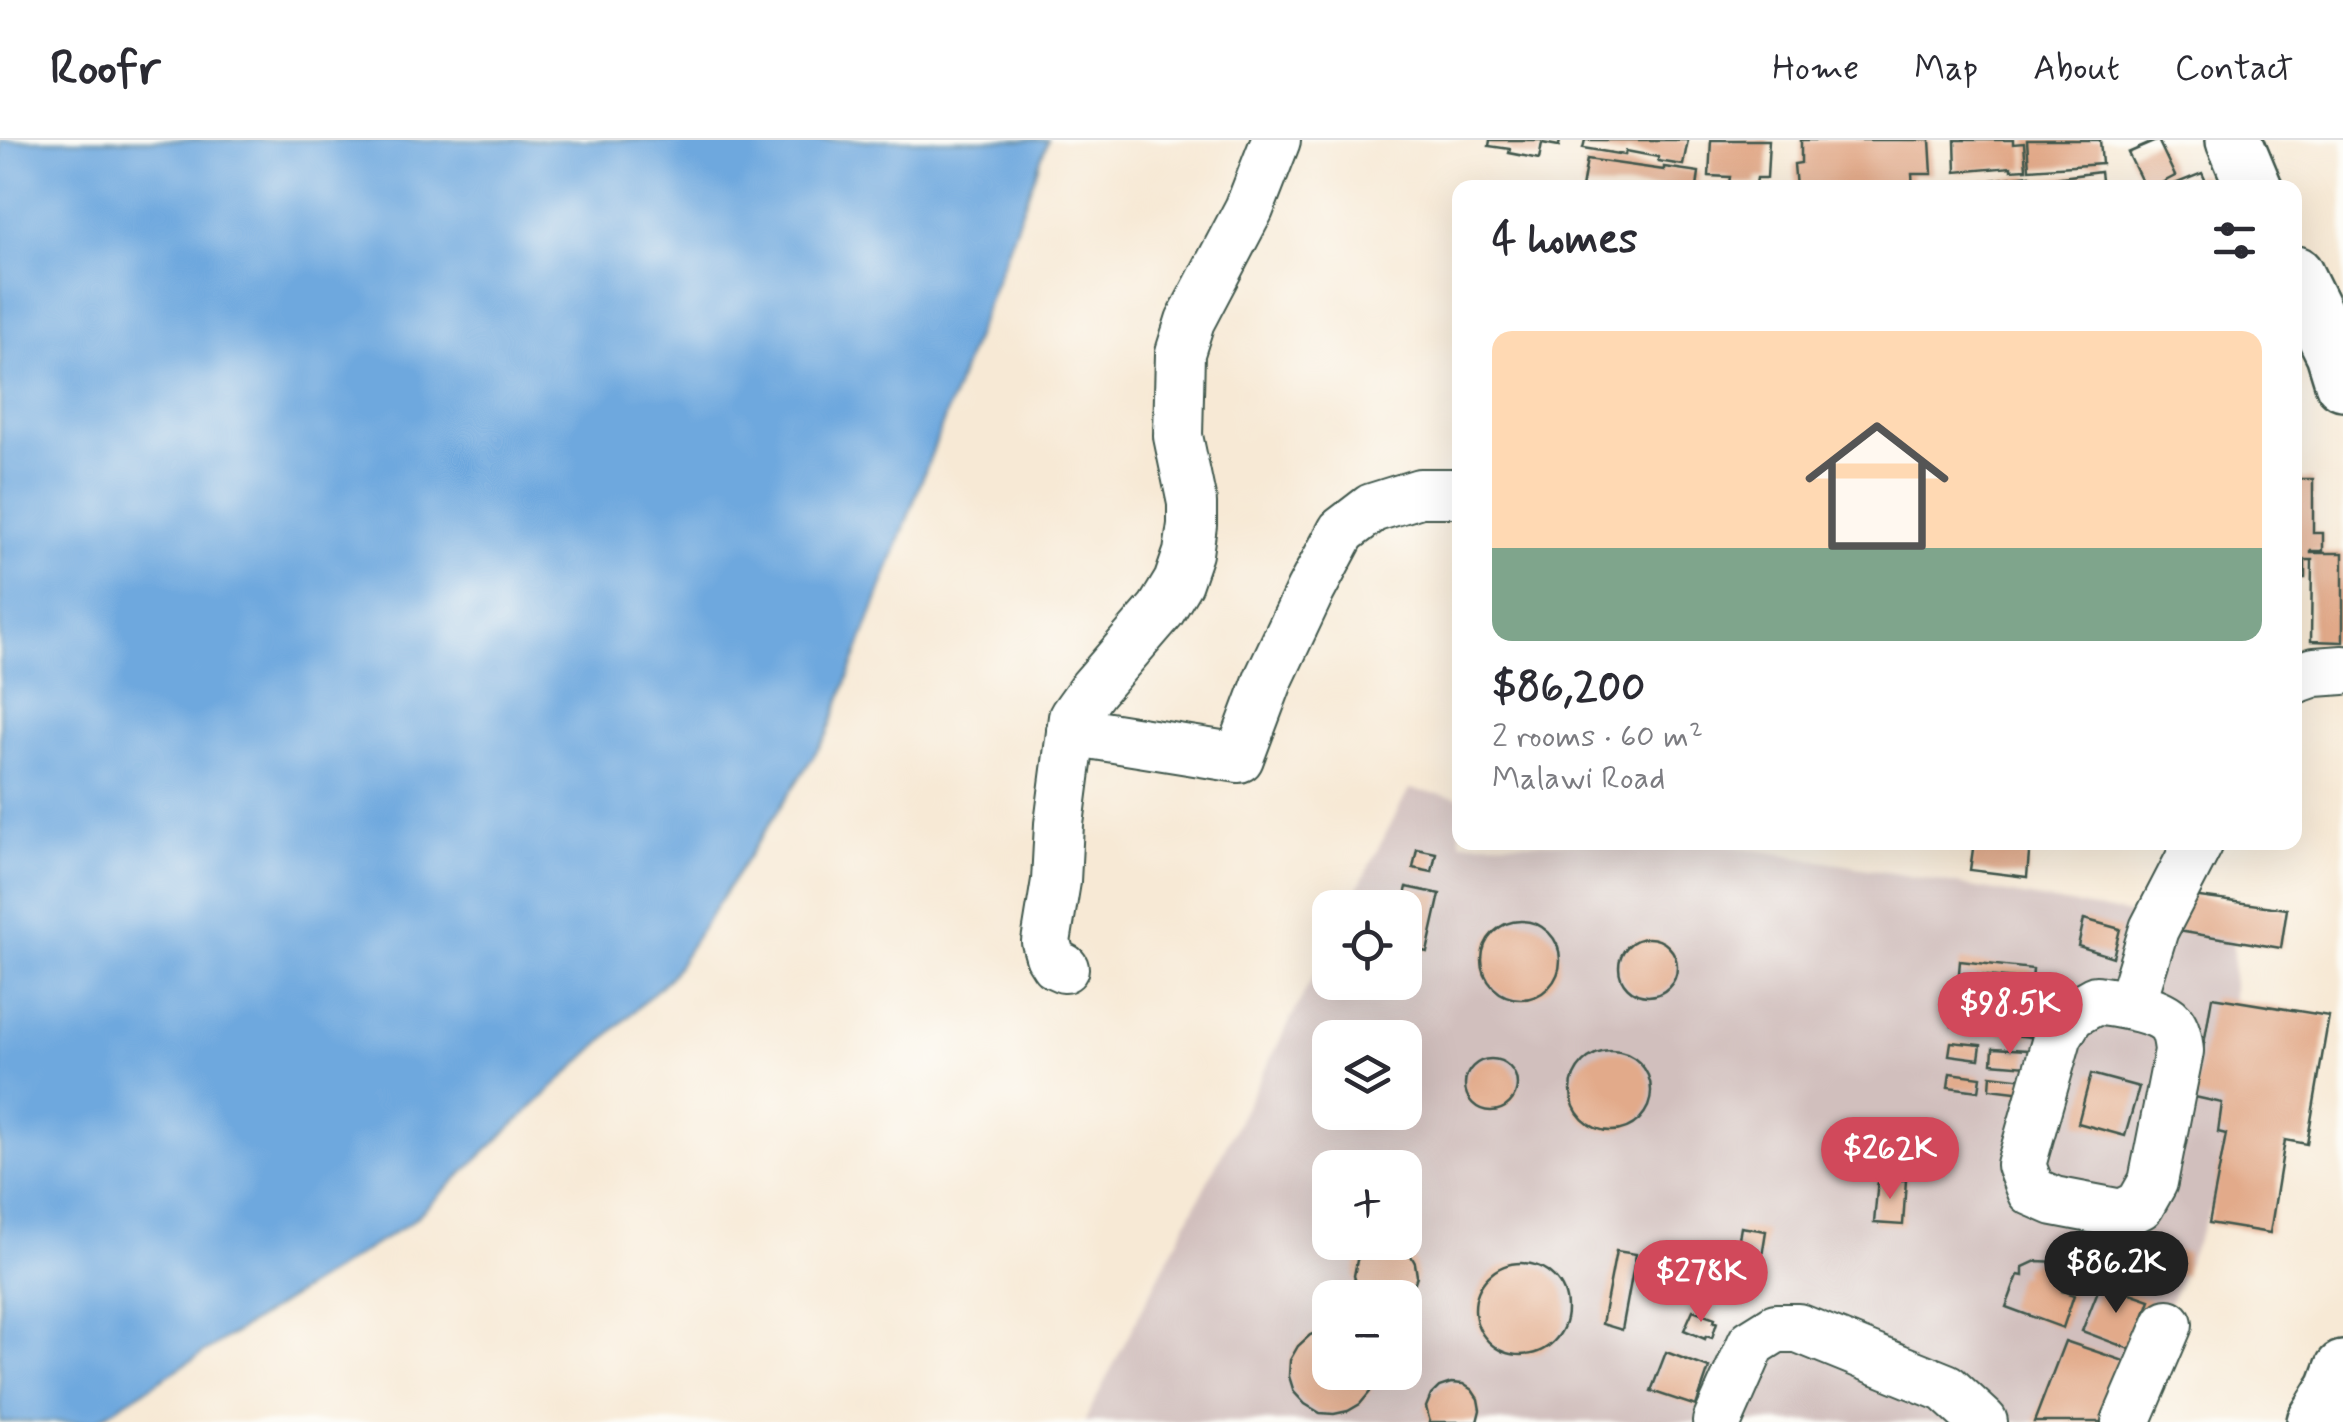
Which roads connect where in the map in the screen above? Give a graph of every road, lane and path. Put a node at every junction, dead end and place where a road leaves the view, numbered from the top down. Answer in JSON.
{"nodes":[{"id":1,"x":1276,"y":140,"type":"edge"},
{"id":2,"x":2234,"y":140,"type":"edge"},
{"id":3,"x":2251,"y":180,"type":"edge"},
{"id":4,"x":2302,"y":288,"type":"edge"},
{"id":5,"x":2343,"y":382,"type":"edge"},
{"id":6,"x":1452,"y":493,"type":"edge"},
{"id":7,"x":1071,"y":732,"type":"junction"},
{"id":8,"x":2194,"y":850,"type":"edge"},
{"id":9,"x":1064,"y":968,"type":"dead end"},
{"id":10,"x":2131,"y":1004,"type":"junction"},
{"id":11,"x":2168,"y":1324,"type":"dead end"},
{"id":12,"x":1939,"y":1405,"type":"edge"},
{"id":13,"x":1716,"y":1422,"type":"edge"},
{"id":14,"x":1982,"y":1422,"type":"edge"},
{"id":15,"x":2126,"y":1422,"type":"edge"}],
"edges":[{"from":1,"to":7,"type":"lane"},
{"from":2,"to":3,"type":"main road"},
{"from":4,"to":5,"type":"main road"},
{"from":6,"to":7,"type":"lane"},
{"from":7,"to":9,"type":"lane"},
{"from":8,"to":10,"type":"lane"},
{"from":10,"to":10,"type":"lane"},
{"from":11,"to":15,"type":"lane"},
{"from":12,"to":13,"type":"lane"},
{"from":12,"to":14,"type":"lane"}]}
